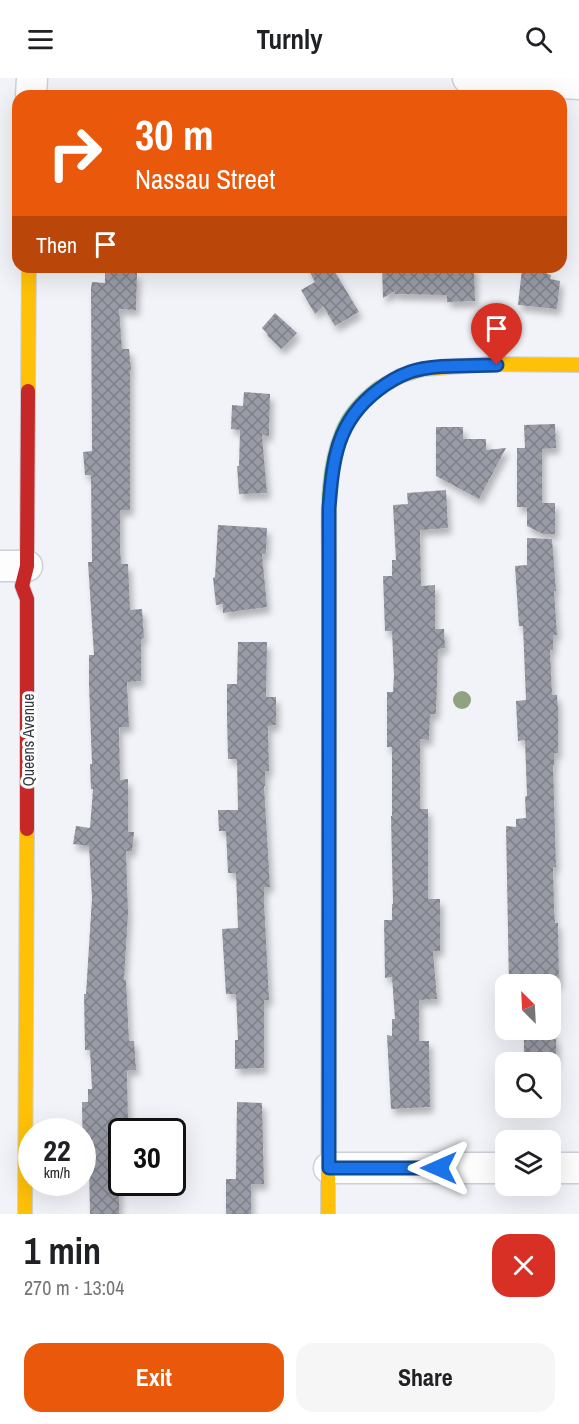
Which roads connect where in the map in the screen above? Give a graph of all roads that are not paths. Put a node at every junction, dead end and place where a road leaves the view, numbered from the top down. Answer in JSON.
{"nodes":[{"id":1,"x":468,"y":78,"type":"edge"},
{"id":2,"x":579,"y":84,"type":"edge"},
{"id":3,"x":29,"y":273,"type":"edge"},
{"id":4,"x":579,"y":365,"type":"edge"},
{"id":5,"x":14,"y":566,"type":"edge"},
{"id":6,"x":329,"y":1168,"type":"junction"},
{"id":7,"x":495,"y":1168,"type":"edge"},
{"id":8,"x":561,"y":1168,"type":"edge"},
{"id":9,"x":579,"y":1168,"type":"edge"},
{"id":10,"x":25,"y":1214,"type":"edge"},
{"id":11,"x":328,"y":1214,"type":"edge"}],
"edges":[{"from":1,"to":2,"type":"street"},
{"from":3,"to":5,"type":"street","name":"Queens Avenue"},
{"from":4,"to":6,"type":"street"},
{"from":5,"to":10,"type":"street","name":"Queens Avenue"},
{"from":6,"to":7,"type":"street"},
{"from":6,"to":11,"type":"street"},
{"from":8,"to":9,"type":"street"}]}
